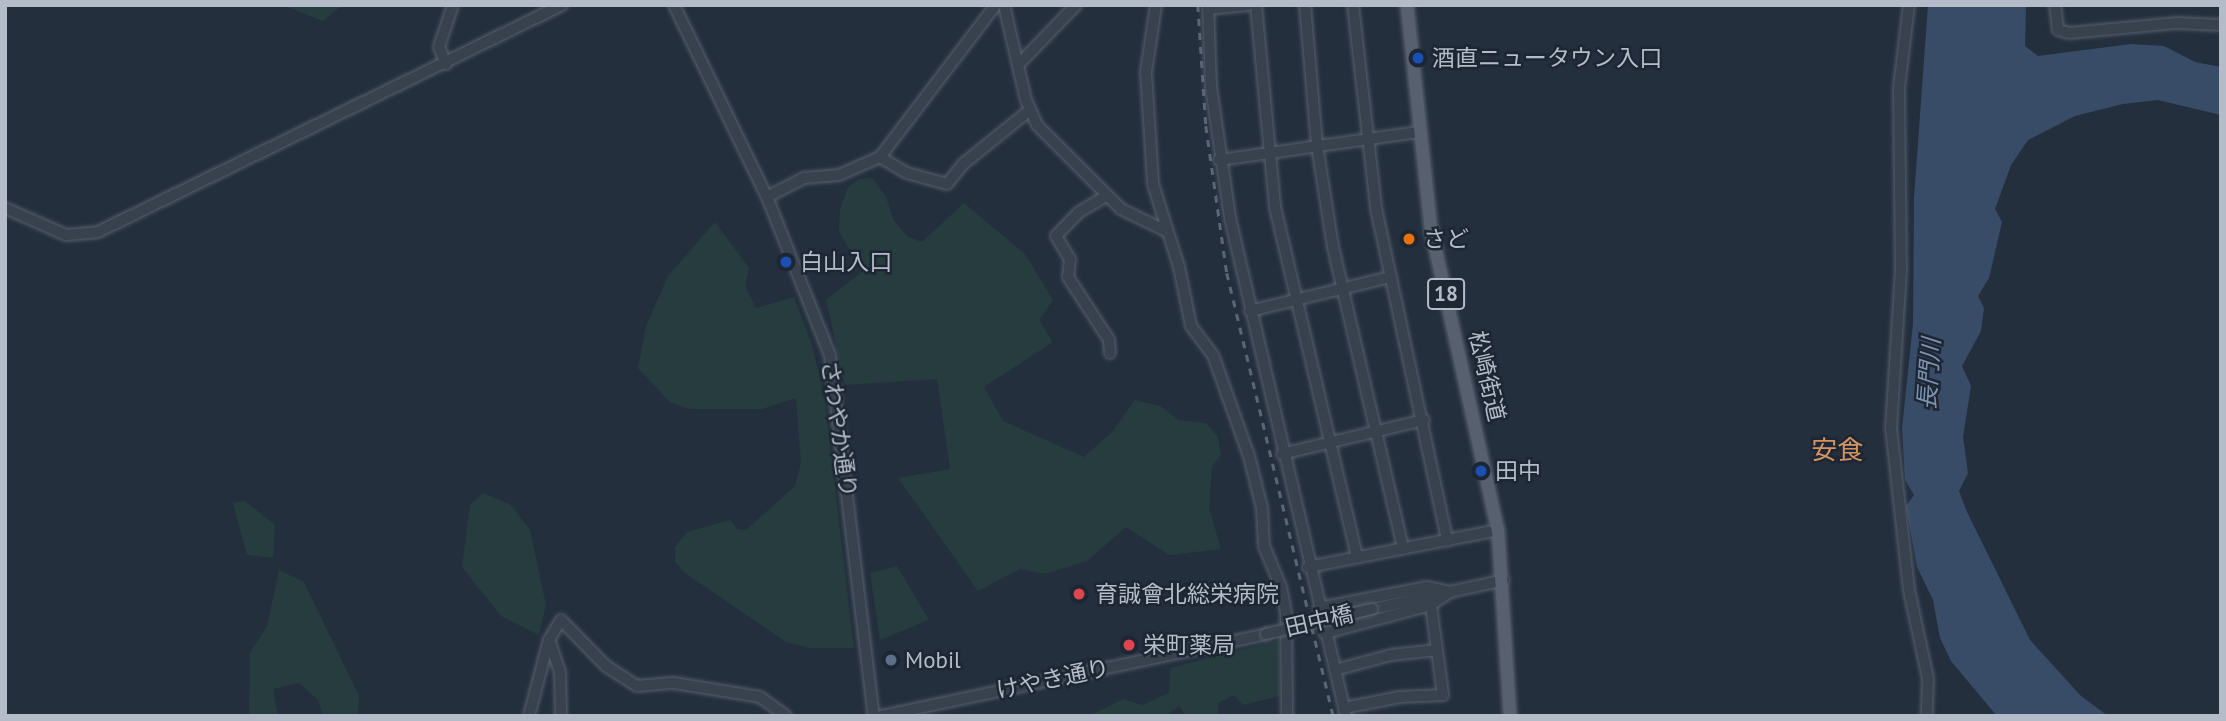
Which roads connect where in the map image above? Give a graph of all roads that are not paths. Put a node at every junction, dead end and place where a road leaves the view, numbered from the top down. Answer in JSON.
{"nodes":[{"id":1,"x":453,"y":5,"type":"edge"},
{"id":2,"x":562,"y":5,"type":"edge"},
{"id":3,"x":674,"y":5,"type":"edge"},
{"id":4,"x":996,"y":5,"type":"edge"},
{"id":5,"x":1004,"y":5,"type":"edge"},
{"id":6,"x":1076,"y":5,"type":"edge"},
{"id":7,"x":1156,"y":5,"type":"edge"},
{"id":8,"x":1248,"y":5,"type":"edge"},
{"id":9,"x":1256,"y":5,"type":"edge"},
{"id":10,"x":1305,"y":5,"type":"edge"},
{"id":11,"x":1353,"y":5,"type":"edge"},
{"id":12,"x":1407,"y":5,"type":"edge"},
{"id":13,"x":1909,"y":5,"type":"edge"},
{"id":14,"x":2055,"y":5,"type":"edge"},
{"id":15,"x":1208,"y":7,"type":"edge"},
{"id":16,"x":2221,"y":24,"type":"edge"},
{"id":17,"x":1020,"y":63,"type":"junction"},
{"id":18,"x":446,"y":64,"type":"junction"},
{"id":19,"x":1030,"y":110,"type":"junction"},
{"id":20,"x":1419,"y":132,"type":"junction"},
{"id":21,"x":1367,"y":139,"type":"junction"},
{"id":22,"x":1317,"y":145,"type":"junction"},
{"id":23,"x":1268,"y":152,"type":"junction"},
{"id":24,"x":880,"y":157,"type":"junction"},
{"id":25,"x":1219,"y":159,"type":"junction"},
{"id":26,"x":1106,"y":196,"type":"junction"},
{"id":27,"x":767,"y":197,"type":"junction"},
{"id":28,"x":5,"y":208,"type":"edge"},
{"id":29,"x":1164,"y":230,"type":"junction"},
{"id":30,"x":1391,"y":277,"type":"junction"},
{"id":31,"x":1343,"y":288,"type":"junction"},
{"id":32,"x":1296,"y":300,"type":"junction"},
{"id":33,"x":1250,"y":311,"type":"junction"},
{"id":34,"x":1110,"y":353,"type":"dead end"},
{"id":35,"x":1424,"y":420,"type":"junction"},
{"id":36,"x":1377,"y":432,"type":"junction"},
{"id":37,"x":1330,"y":442,"type":"junction"},
{"id":38,"x":1282,"y":454,"type":"junction"},
{"id":39,"x":1498,"y":530,"type":"junction"},
{"id":40,"x":1447,"y":540,"type":"junction"},
{"id":41,"x":1403,"y":548,"type":"junction"},
{"id":42,"x":1357,"y":557,"type":"junction"},
{"id":43,"x":1308,"y":566,"type":"junction"},
{"id":44,"x":1504,"y":580,"type":"junction"},
{"id":45,"x":1450,"y":592,"type":"junction"},
{"id":46,"x":1431,"y":605,"type":"junction"},
{"id":47,"x":1319,"y":608,"type":"junction"},
{"id":48,"x":1325,"y":633,"type":"junction"},
{"id":49,"x":1266,"y":634,"type":"joint"},
{"id":50,"x":549,"y":640,"type":"junction"},
{"id":51,"x":1437,"y":650,"type":"junction"},
{"id":52,"x":1335,"y":670,"type":"junction"},
{"id":53,"x":1345,"y":712,"type":"edge"},
{"id":54,"x":529,"y":716,"type":"edge"},
{"id":55,"x":561,"y":716,"type":"edge"},
{"id":56,"x":786,"y":716,"type":"edge"},
{"id":57,"x":874,"y":716,"type":"edge"},
{"id":58,"x":881,"y":716,"type":"edge"},
{"id":59,"x":1287,"y":716,"type":"edge"},
{"id":60,"x":1510,"y":716,"type":"edge"},
{"id":61,"x":1927,"y":716,"type":"edge"}],
"edges":[{"from":1,"to":18,"type":"street"},
{"from":2,"to":18,"type":"street"},
{"from":3,"to":27,"type":"street","name":"さわやか通り"},
{"from":4,"to":24,"type":"street"},
{"from":5,"to":17,"type":"street"},
{"from":6,"to":17,"type":"street"},
{"from":7,"to":29,"type":"street"},
{"from":8,"to":15,"type":"street"},
{"from":9,"to":23,"type":"street"},
{"from":10,"to":22,"type":"street"},
{"from":11,"to":21,"type":"street"},
{"from":12,"to":20,"type":"main road","name":"松崎街道","number":"18"},
{"from":13,"to":61,"type":"street"},
{"from":14,"to":16,"type":"street"},
{"from":15,"to":25,"type":"street"},
{"from":17,"to":19,"type":"street"},
{"from":18,"to":28,"type":"street"},
{"from":19,"to":24,"type":"street"},
{"from":19,"to":26,"type":"street"},
{"from":20,"to":21,"type":"street"},
{"from":20,"to":39,"type":"main road","name":"松崎街道","number":"18"},
{"from":21,"to":22,"type":"street"},
{"from":21,"to":30,"type":"street"},
{"from":22,"to":23,"type":"street"},
{"from":22,"to":31,"type":"street"},
{"from":23,"to":25,"type":"street"},
{"from":23,"to":32,"type":"street"},
{"from":24,"to":27,"type":"street"},
{"from":25,"to":33,"type":"street"},
{"from":26,"to":29,"type":"street"},
{"from":26,"to":34,"type":"street"},
{"from":27,"to":57,"type":"street","name":"さわやか通り"},
{"from":29,"to":59,"type":"street"},
{"from":30,"to":31,"type":"street"},
{"from":30,"to":35,"type":"street"},
{"from":31,"to":32,"type":"street"},
{"from":31,"to":36,"type":"street"},
{"from":32,"to":33,"type":"street"},
{"from":32,"to":37,"type":"street"},
{"from":33,"to":38,"type":"street"},
{"from":35,"to":36,"type":"street"},
{"from":35,"to":40,"type":"street"},
{"from":36,"to":37,"type":"street"},
{"from":36,"to":41,"type":"street"},
{"from":37,"to":38,"type":"street"},
{"from":37,"to":42,"type":"street"},
{"from":38,"to":43,"type":"street"},
{"from":39,"to":40,"type":"street"},
{"from":39,"to":44,"type":"main road","name":"松崎街道","number":"18"},
{"from":40,"to":41,"type":"street"},
{"from":41,"to":42,"type":"street"},
{"from":42,"to":43,"type":"street"},
{"from":43,"to":47,"type":"street"},
{"from":44,"to":45,"type":"street"},
{"from":44,"to":60,"type":"main road","name":"松崎街道","number":"18"},
{"from":45,"to":46,"type":"street"},
{"from":45,"to":47,"type":"street"},
{"from":45,"to":49,"type":"street","name":"田中橋","bridge":true},
{"from":46,"to":48,"type":"street"},
{"from":46,"to":51,"type":"street"},
{"from":47,"to":48,"type":"street"},
{"from":48,"to":52,"type":"street"},
{"from":49,"to":58,"type":"street","name":"けやき通り"},
{"from":50,"to":54,"type":"street"},
{"from":50,"to":55,"type":"street"},
{"from":50,"to":56,"type":"street"},
{"from":51,"to":52,"type":"street"},
{"from":51,"to":53,"type":"street"},
{"from":52,"to":53,"type":"street"}]}
